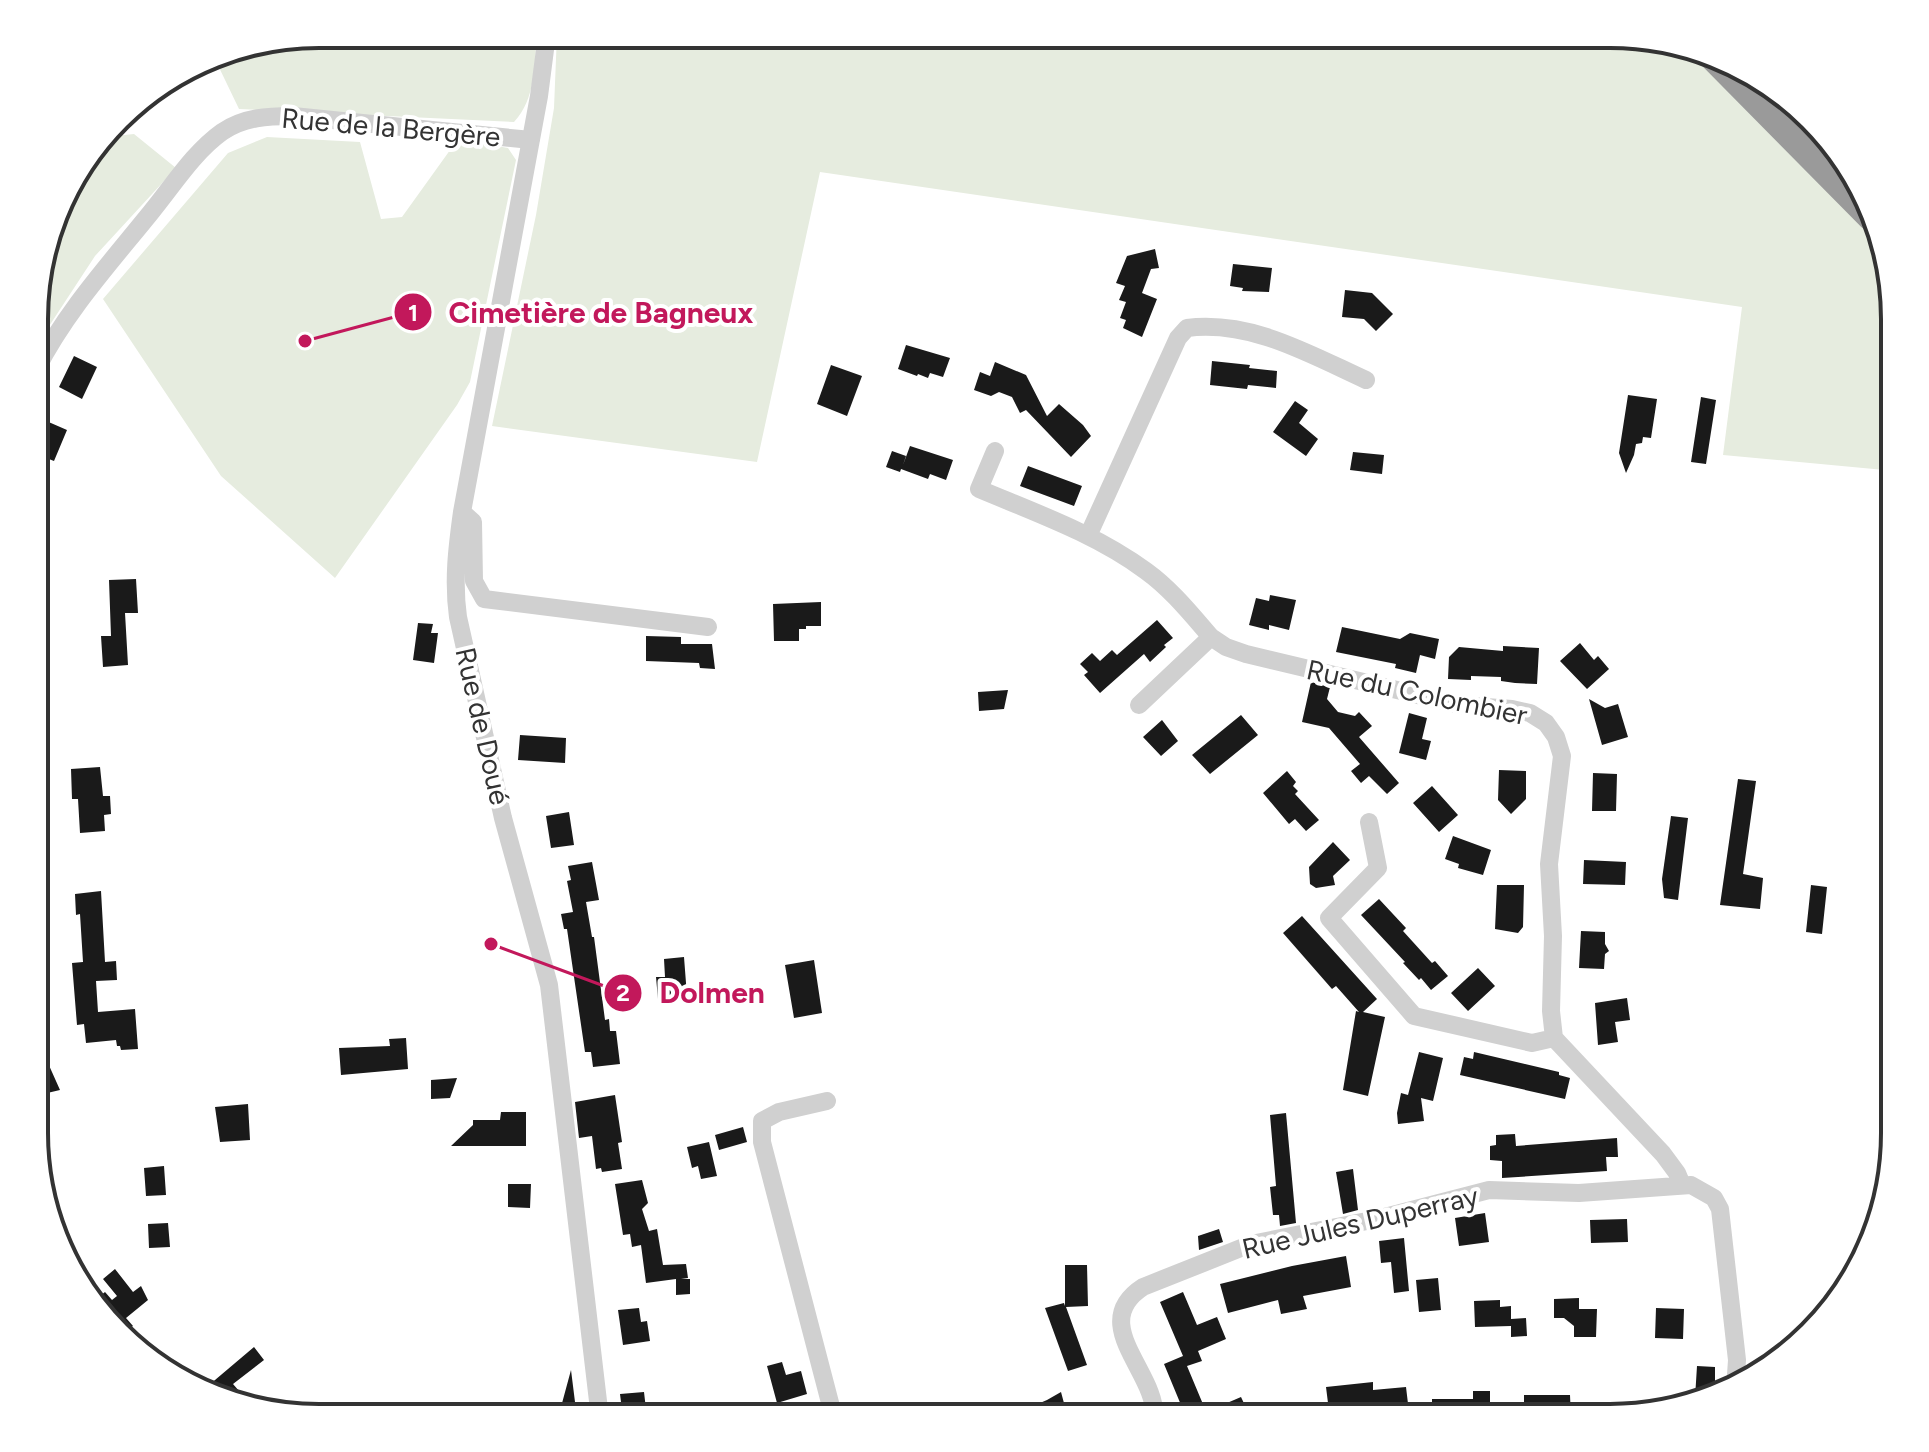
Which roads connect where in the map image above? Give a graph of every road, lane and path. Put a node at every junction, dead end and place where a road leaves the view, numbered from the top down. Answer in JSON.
{"nodes":[{"id":1,"x":545,"y":48,"type":"edge"},
{"id":2,"x":1735,"y":79,"type":"edge"},
{"id":3,"x":531,"y":140,"type":"junction"},
{"id":4,"x":1853,"y":198,"type":"edge"},
{"id":5,"x":48,"y":347,"type":"edge"},
{"id":6,"x":1366,"y":380,"type":"dead end"},
{"id":7,"x":995,"y":451,"type":"dead end"},
{"id":8,"x":462,"y":512,"type":"junction"},
{"id":9,"x":1088,"y":536,"type":"junction"},
{"id":10,"x":708,"y":627,"type":"dead end"},
{"id":11,"x":1211,"y":637,"type":"junction"},
{"id":12,"x":1139,"y":705,"type":"dead end"},
{"id":13,"x":1369,"y":822,"type":"dead end"},
{"id":14,"x":1554,"y":1038,"type":"junction"},
{"id":15,"x":827,"y":1101,"type":"dead end"},
{"id":16,"x":1682,"y":1185,"type":"junction"},
{"id":17,"x":1736,"y":1372,"type":"edge"},
{"id":18,"x":598,"y":1403,"type":"edge"},
{"id":19,"x":830,"y":1403,"type":"edge"},
{"id":20,"x":1153,"y":1404,"type":"edge"}],
"edges":[{"from":1,"to":3,"type":"street","name":"Rue de Doué"},
{"from":2,"to":4,"type":"highway"},
{"from":3,"to":5,"type":"street","name":"Rue de la Bergère"},
{"from":3,"to":8,"type":"street","name":"Rue de Doué"},
{"from":6,"to":9,"type":"street"},
{"from":7,"to":9,"type":"street"},
{"from":8,"to":10,"type":"street"},
{"from":8,"to":18,"type":"street","name":"Rue de Doué"},
{"from":9,"to":11,"type":"street"},
{"from":11,"to":12,"type":"street"},
{"from":11,"to":14,"type":"street","name":"Rue du Colombier"},
{"from":13,"to":14,"type":"street"},
{"from":14,"to":16,"type":"street"},
{"from":15,"to":19,"type":"street"},
{"from":16,"to":17,"type":"street"},
{"from":16,"to":20,"type":"street","name":"Rue Jules Duperray"}]}
